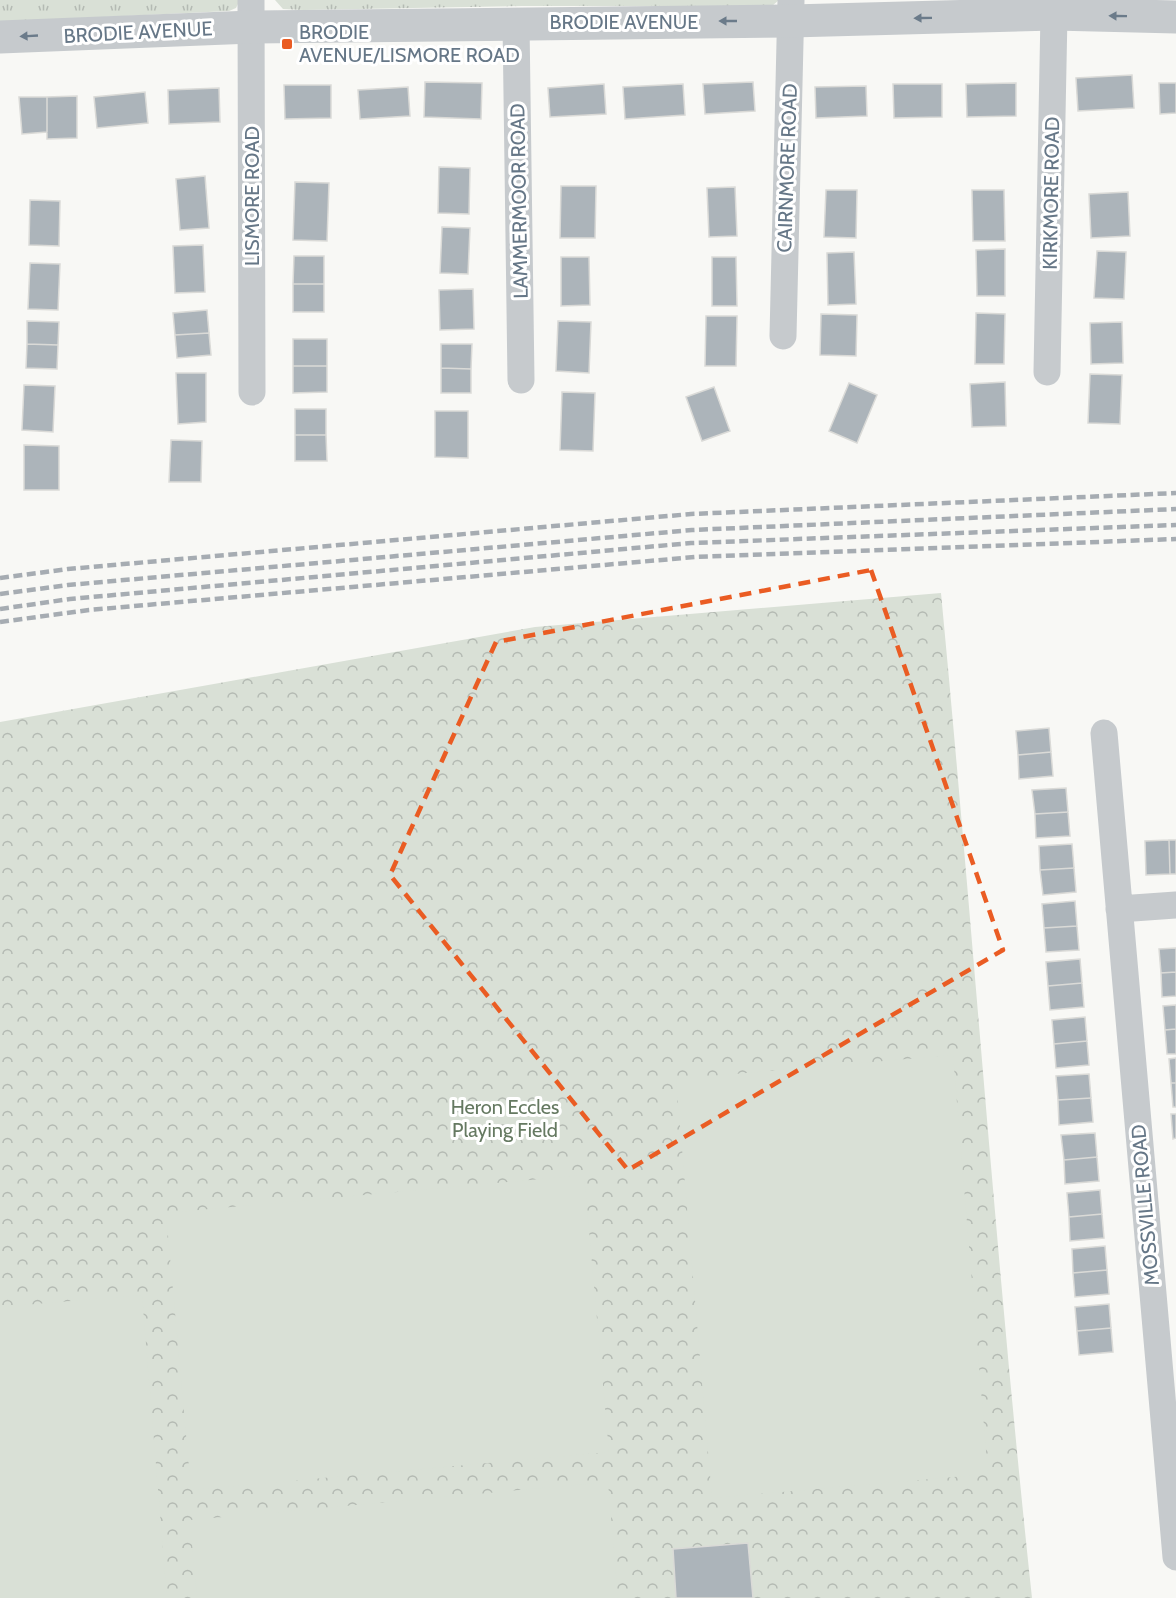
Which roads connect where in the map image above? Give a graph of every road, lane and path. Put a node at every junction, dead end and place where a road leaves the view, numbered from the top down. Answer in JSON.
{"nodes":[{"id":1,"x":791,"y":10,"type":"edge"},
{"id":2,"x":252,"y":13,"type":"edge"},
{"id":3,"x":1054,"y":14,"type":"junction"},
{"id":4,"x":1176,"y":17,"type":"edge"},
{"id":5,"x":516,"y":23,"type":"junction"},
{"id":6,"x":0,"y":37,"type":"edge"},
{"id":7,"x":783,"y":336,"type":"dead end"},
{"id":8,"x":1047,"y":372,"type":"dead end"},
{"id":9,"x":521,"y":380,"type":"dead end"},
{"id":10,"x":252,"y":392,"type":"dead end"},
{"id":11,"x":1104,"y":733,"type":"dead end"},
{"id":12,"x":1176,"y":905,"type":"edge"},
{"id":13,"x":1119,"y":909,"type":"junction"},
{"id":14,"x":1176,"y":1557,"type":"edge"}],
"edges":[{"from":3,"to":1,"type":"street","name":"BRODIE AVENUE","one_way":true},
{"from":1,"to":5,"type":"street","name":"BRODIE AVENUE","one_way":true},
{"from":1,"to":7,"type":"street","name":"CAIRNMORE ROAD"},
{"from":2,"to":5,"type":"street","name":"BRODIE AVENUE"},
{"from":2,"to":6,"type":"street","name":"BRODIE AVENUE","one_way":true},
{"from":2,"to":10,"type":"street","name":"LISMORE ROAD"},
{"from":4,"to":3,"type":"street","name":"BRODIE AVENUE","one_way":true},
{"from":3,"to":8,"type":"street","name":"KIRKMORE ROAD"},
{"from":5,"to":9,"type":"street","name":"LAMMERMOOR ROAD"},
{"from":11,"to":13,"type":"street","name":"MOSSVILLE ROAD"},
{"from":12,"to":13,"type":"street"},
{"from":13,"to":14,"type":"street","name":"MOSSVILLE ROAD"}]}
